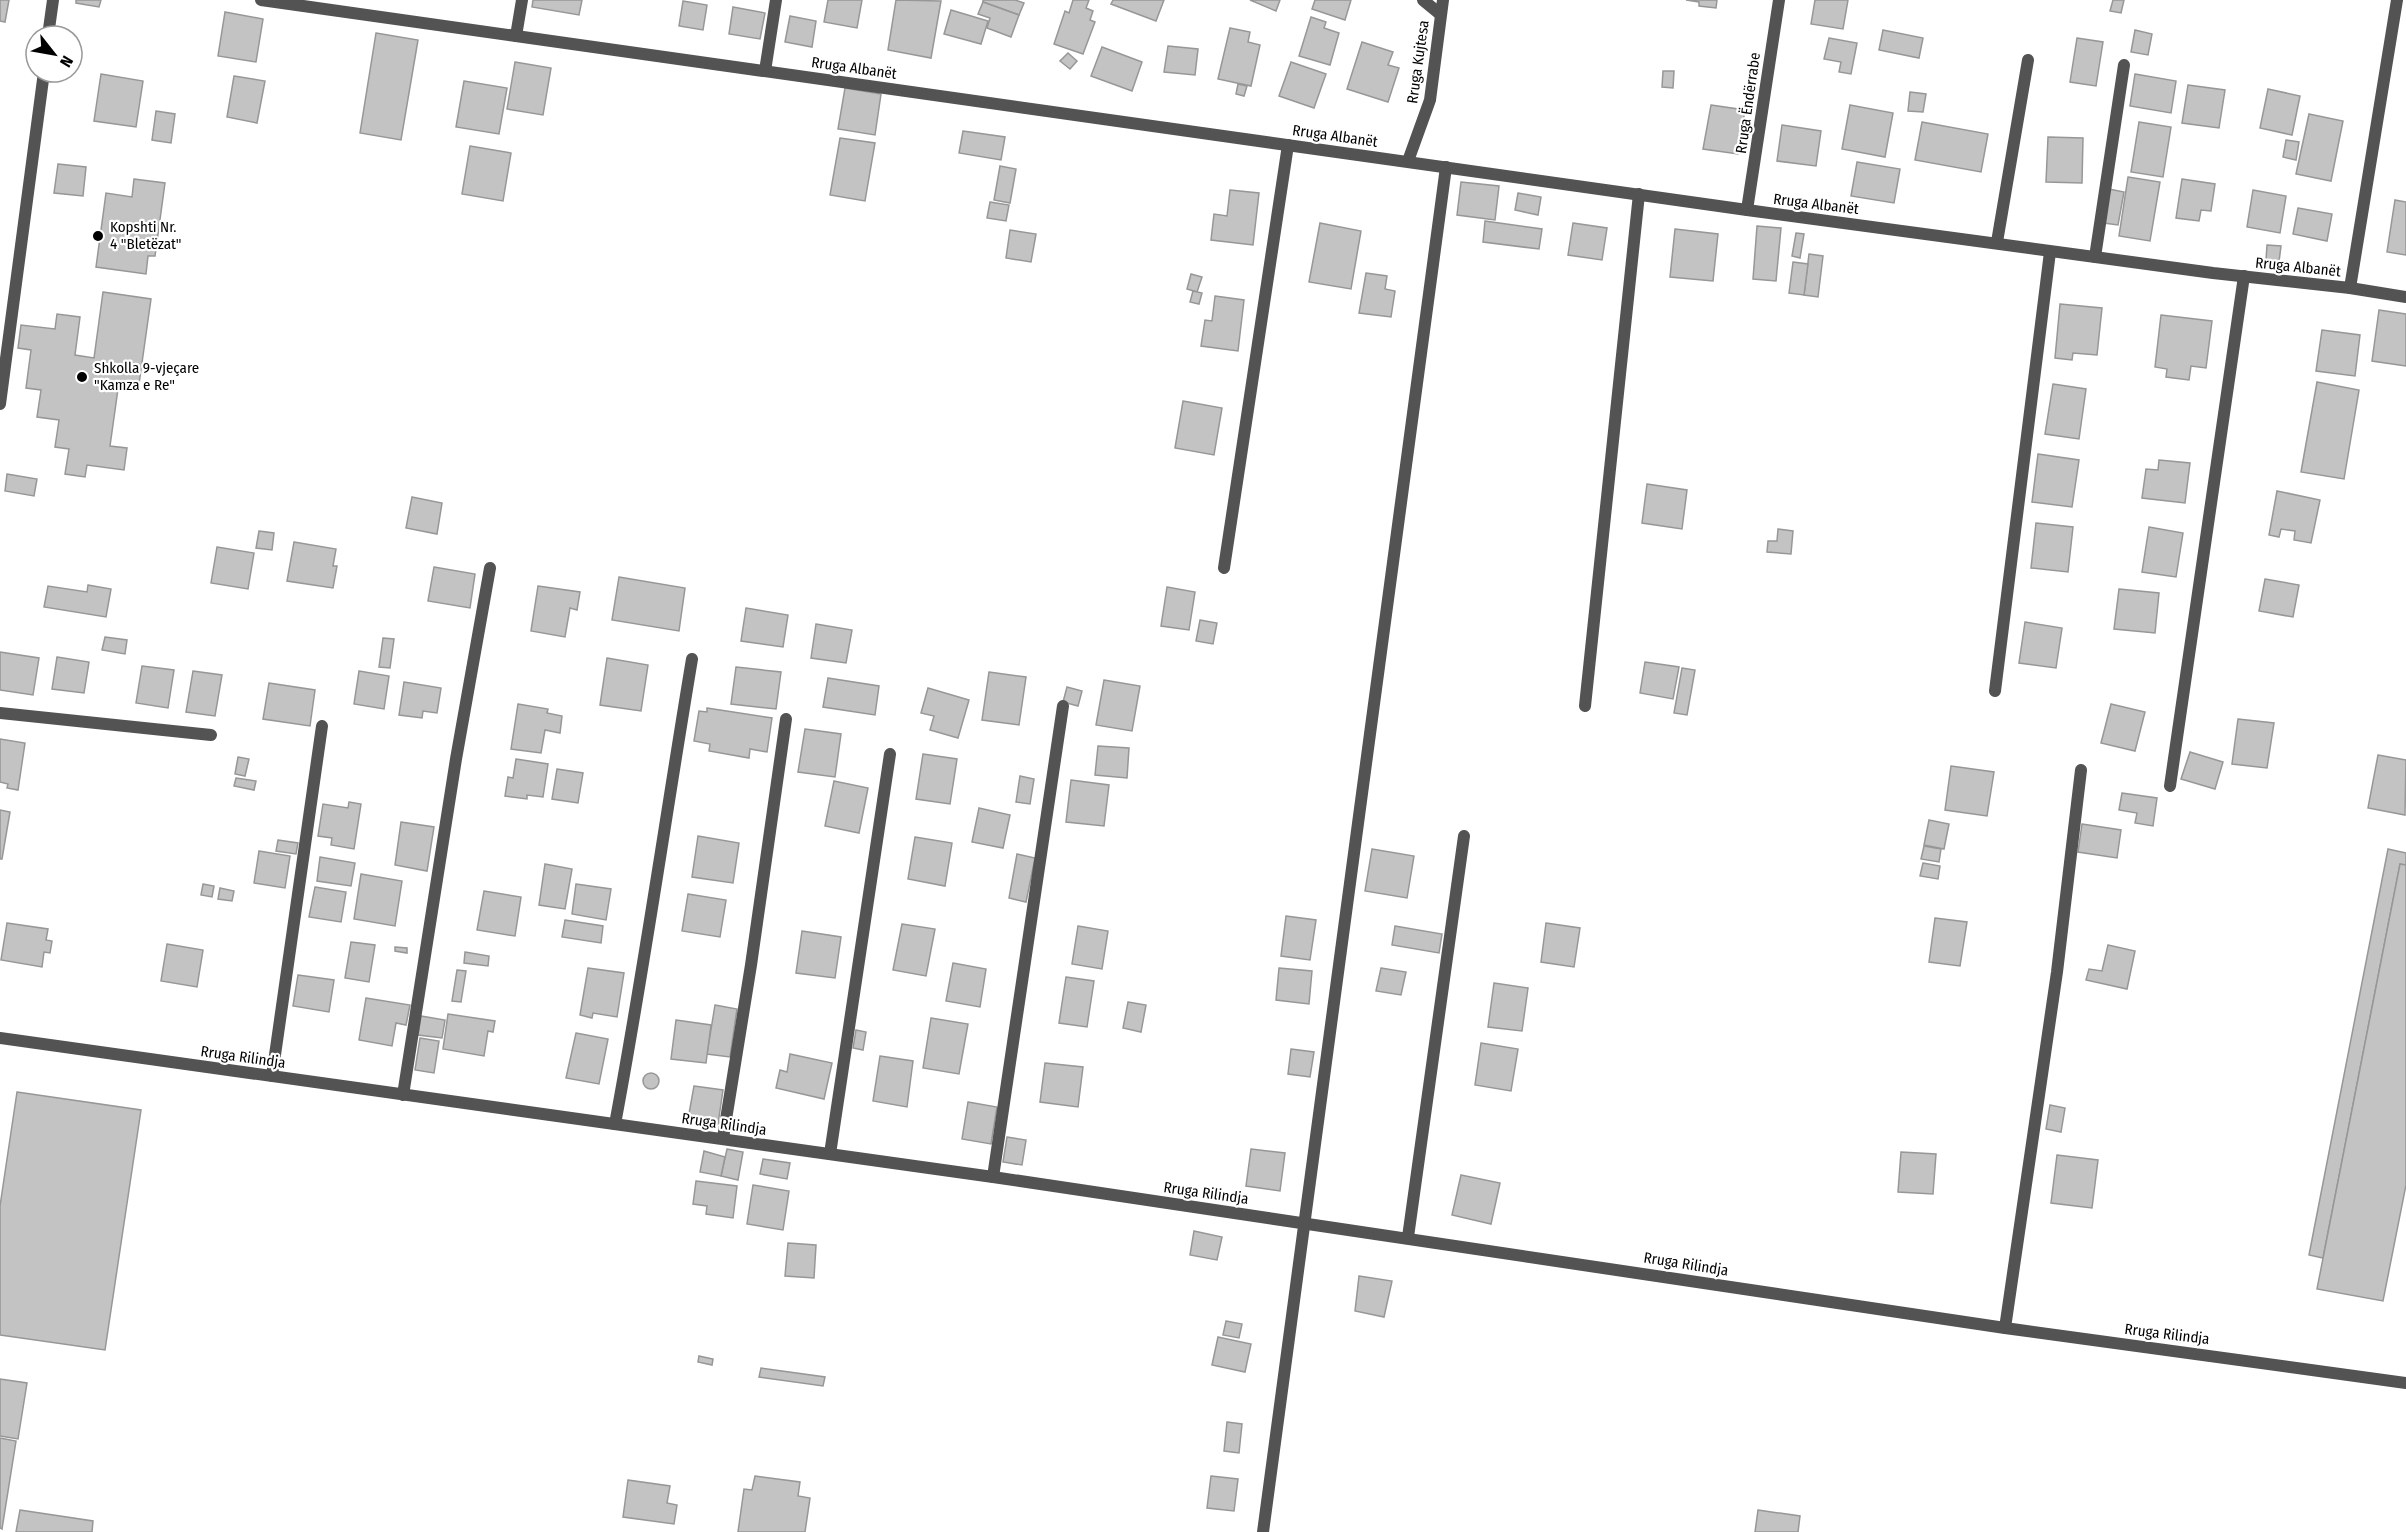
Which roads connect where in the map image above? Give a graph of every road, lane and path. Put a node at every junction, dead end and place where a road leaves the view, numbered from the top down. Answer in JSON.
{"nodes":[{"id":1,"x":53,"y":0,"type":"edge"},
{"id":2,"x":261,"y":0,"type":"edge"},
{"id":3,"x":522,"y":0,"type":"edge"},
{"id":4,"x":776,"y":0,"type":"edge"},
{"id":5,"x":1423,"y":0,"type":"edge"},
{"id":6,"x":1443,"y":0,"type":"edge"},
{"id":7,"x":1779,"y":0,"type":"edge"},
{"id":8,"x":2397,"y":0,"type":"edge"},
{"id":9,"x":309,"y":3,"type":"edge"},
{"id":10,"x":1440,"y":14,"type":"junction"},
{"id":11,"x":50,"y":24,"type":"edge"},
{"id":12,"x":516,"y":36,"type":"junction"},
{"id":13,"x":2028,"y":60,"type":"dead end"},
{"id":14,"x":2124,"y":65,"type":"dead end"},
{"id":15,"x":765,"y":71,"type":"junction"},
{"id":16,"x":42,"y":84,"type":"edge"},
{"id":17,"x":1288,"y":145,"type":"junction"},
{"id":18,"x":1408,"y":161,"type":"junction"},
{"id":19,"x":1446,"y":167,"type":"junction"},
{"id":20,"x":1639,"y":194,"type":"junction"},
{"id":21,"x":1748,"y":210,"type":"junction"},
{"id":22,"x":1996,"y":242,"type":"junction"},
{"id":23,"x":2050,"y":252,"type":"junction"},
{"id":24,"x":2096,"y":257,"type":"junction"},
{"id":25,"x":2244,"y":276,"type":"junction"},
{"id":26,"x":2349,"y":288,"type":"junction"},
{"id":27,"x":2406,"y":297,"type":"edge"},
{"id":28,"x":0,"y":404,"type":"edge"},
{"id":29,"x":490,"y":568,"type":"dead end"},
{"id":30,"x":1224,"y":568,"type":"dead end"},
{"id":31,"x":692,"y":658,"type":"dead end"},
{"id":32,"x":1995,"y":691,"type":"dead end"},
{"id":33,"x":1063,"y":706,"type":"dead end"},
{"id":34,"x":1585,"y":706,"type":"dead end"},
{"id":35,"x":0,"y":713,"type":"edge"},
{"id":36,"x":786,"y":719,"type":"dead end"},
{"id":37,"x":322,"y":726,"type":"dead end"},
{"id":38,"x":211,"y":735,"type":"dead end"},
{"id":39,"x":890,"y":754,"type":"dead end"},
{"id":40,"x":2080,"y":771,"type":"dead end"},
{"id":41,"x":2170,"y":786,"type":"dead end"},
{"id":42,"x":1464,"y":836,"type":"dead end"},
{"id":43,"x":0,"y":1038,"type":"edge"},
{"id":44,"x":272,"y":1076,"type":"junction"},
{"id":45,"x":403,"y":1095,"type":"junction"},
{"id":46,"x":615,"y":1124,"type":"junction"},
{"id":47,"x":723,"y":1138,"type":"junction"},
{"id":48,"x":830,"y":1154,"type":"junction"},
{"id":49,"x":993,"y":1177,"type":"junction"},
{"id":50,"x":1306,"y":1222,"type":"junction"},
{"id":51,"x":1408,"y":1237,"type":"junction"},
{"id":52,"x":2005,"y":1328,"type":"junction"},
{"id":53,"x":2406,"y":1383,"type":"edge"},
{"id":54,"x":1263,"y":1532,"type":"edge"}],
"edges":[{"from":1,"to":11,"type":"street"},
{"from":2,"to":9,"type":"street","name":"Rruga Albanët"},
{"from":3,"to":12,"type":"street"},
{"from":4,"to":15,"type":"street"},
{"from":5,"to":10,"type":"street"},
{"from":6,"to":10,"type":"street","name":"Rruga Kujtesa"},
{"from":7,"to":21,"type":"street","name":"Rruga Ëndërrabe"},
{"from":8,"to":26,"type":"street"},
{"from":9,"to":12,"type":"street","name":"Rruga Albanët"},
{"from":10,"to":18,"type":"street","name":"Rruga Kujtesa"},
{"from":12,"to":15,"type":"street","name":"Rruga Albanët"},
{"from":13,"to":22,"type":"street"},
{"from":14,"to":24,"type":"street"},
{"from":15,"to":17,"type":"street","name":"Rruga Albanët"},
{"from":16,"to":28,"type":"street"},
{"from":17,"to":18,"type":"street","name":"Rruga Albanët"},
{"from":17,"to":30,"type":"street"},
{"from":18,"to":19,"type":"street","name":"Rruga Albanët"},
{"from":19,"to":20,"type":"street","name":"Rruga Albanët"},
{"from":19,"to":50,"type":"street"},
{"from":20,"to":21,"type":"street","name":"Rruga Albanët"},
{"from":20,"to":34,"type":"street"},
{"from":21,"to":22,"type":"street","name":"Rruga Albanët"},
{"from":22,"to":23,"type":"street","name":"Rruga Albanët"},
{"from":23,"to":24,"type":"street","name":"Rruga Albanët"},
{"from":23,"to":32,"type":"street"},
{"from":24,"to":25,"type":"street","name":"Rruga Albanët"},
{"from":25,"to":26,"type":"street","name":"Rruga Albanët"},
{"from":25,"to":41,"type":"street"},
{"from":26,"to":27,"type":"street","name":"Rruga Albanët"},
{"from":29,"to":45,"type":"street"},
{"from":31,"to":46,"type":"street"},
{"from":33,"to":49,"type":"street"},
{"from":35,"to":38,"type":"street"},
{"from":36,"to":47,"type":"street"},
{"from":37,"to":44,"type":"street"},
{"from":39,"to":48,"type":"street"},
{"from":40,"to":52,"type":"street"},
{"from":42,"to":51,"type":"street"},
{"from":43,"to":44,"type":"street","name":"Rruga Rilindja"},
{"from":44,"to":45,"type":"street","name":"Rruga Rilindja"},
{"from":45,"to":46,"type":"street","name":"Rruga Rilindja"},
{"from":46,"to":47,"type":"street","name":"Rruga Rilindja"},
{"from":47,"to":48,"type":"street","name":"Rruga Rilindja"},
{"from":48,"to":49,"type":"street","name":"Rruga Rilindja"},
{"from":49,"to":50,"type":"street","name":"Rruga Rilindja"},
{"from":50,"to":51,"type":"street","name":"Rruga Rilindja"},
{"from":50,"to":54,"type":"street"},
{"from":51,"to":52,"type":"street","name":"Rruga Rilindja"},
{"from":52,"to":53,"type":"street","name":"Rruga Rilindja"}]}
